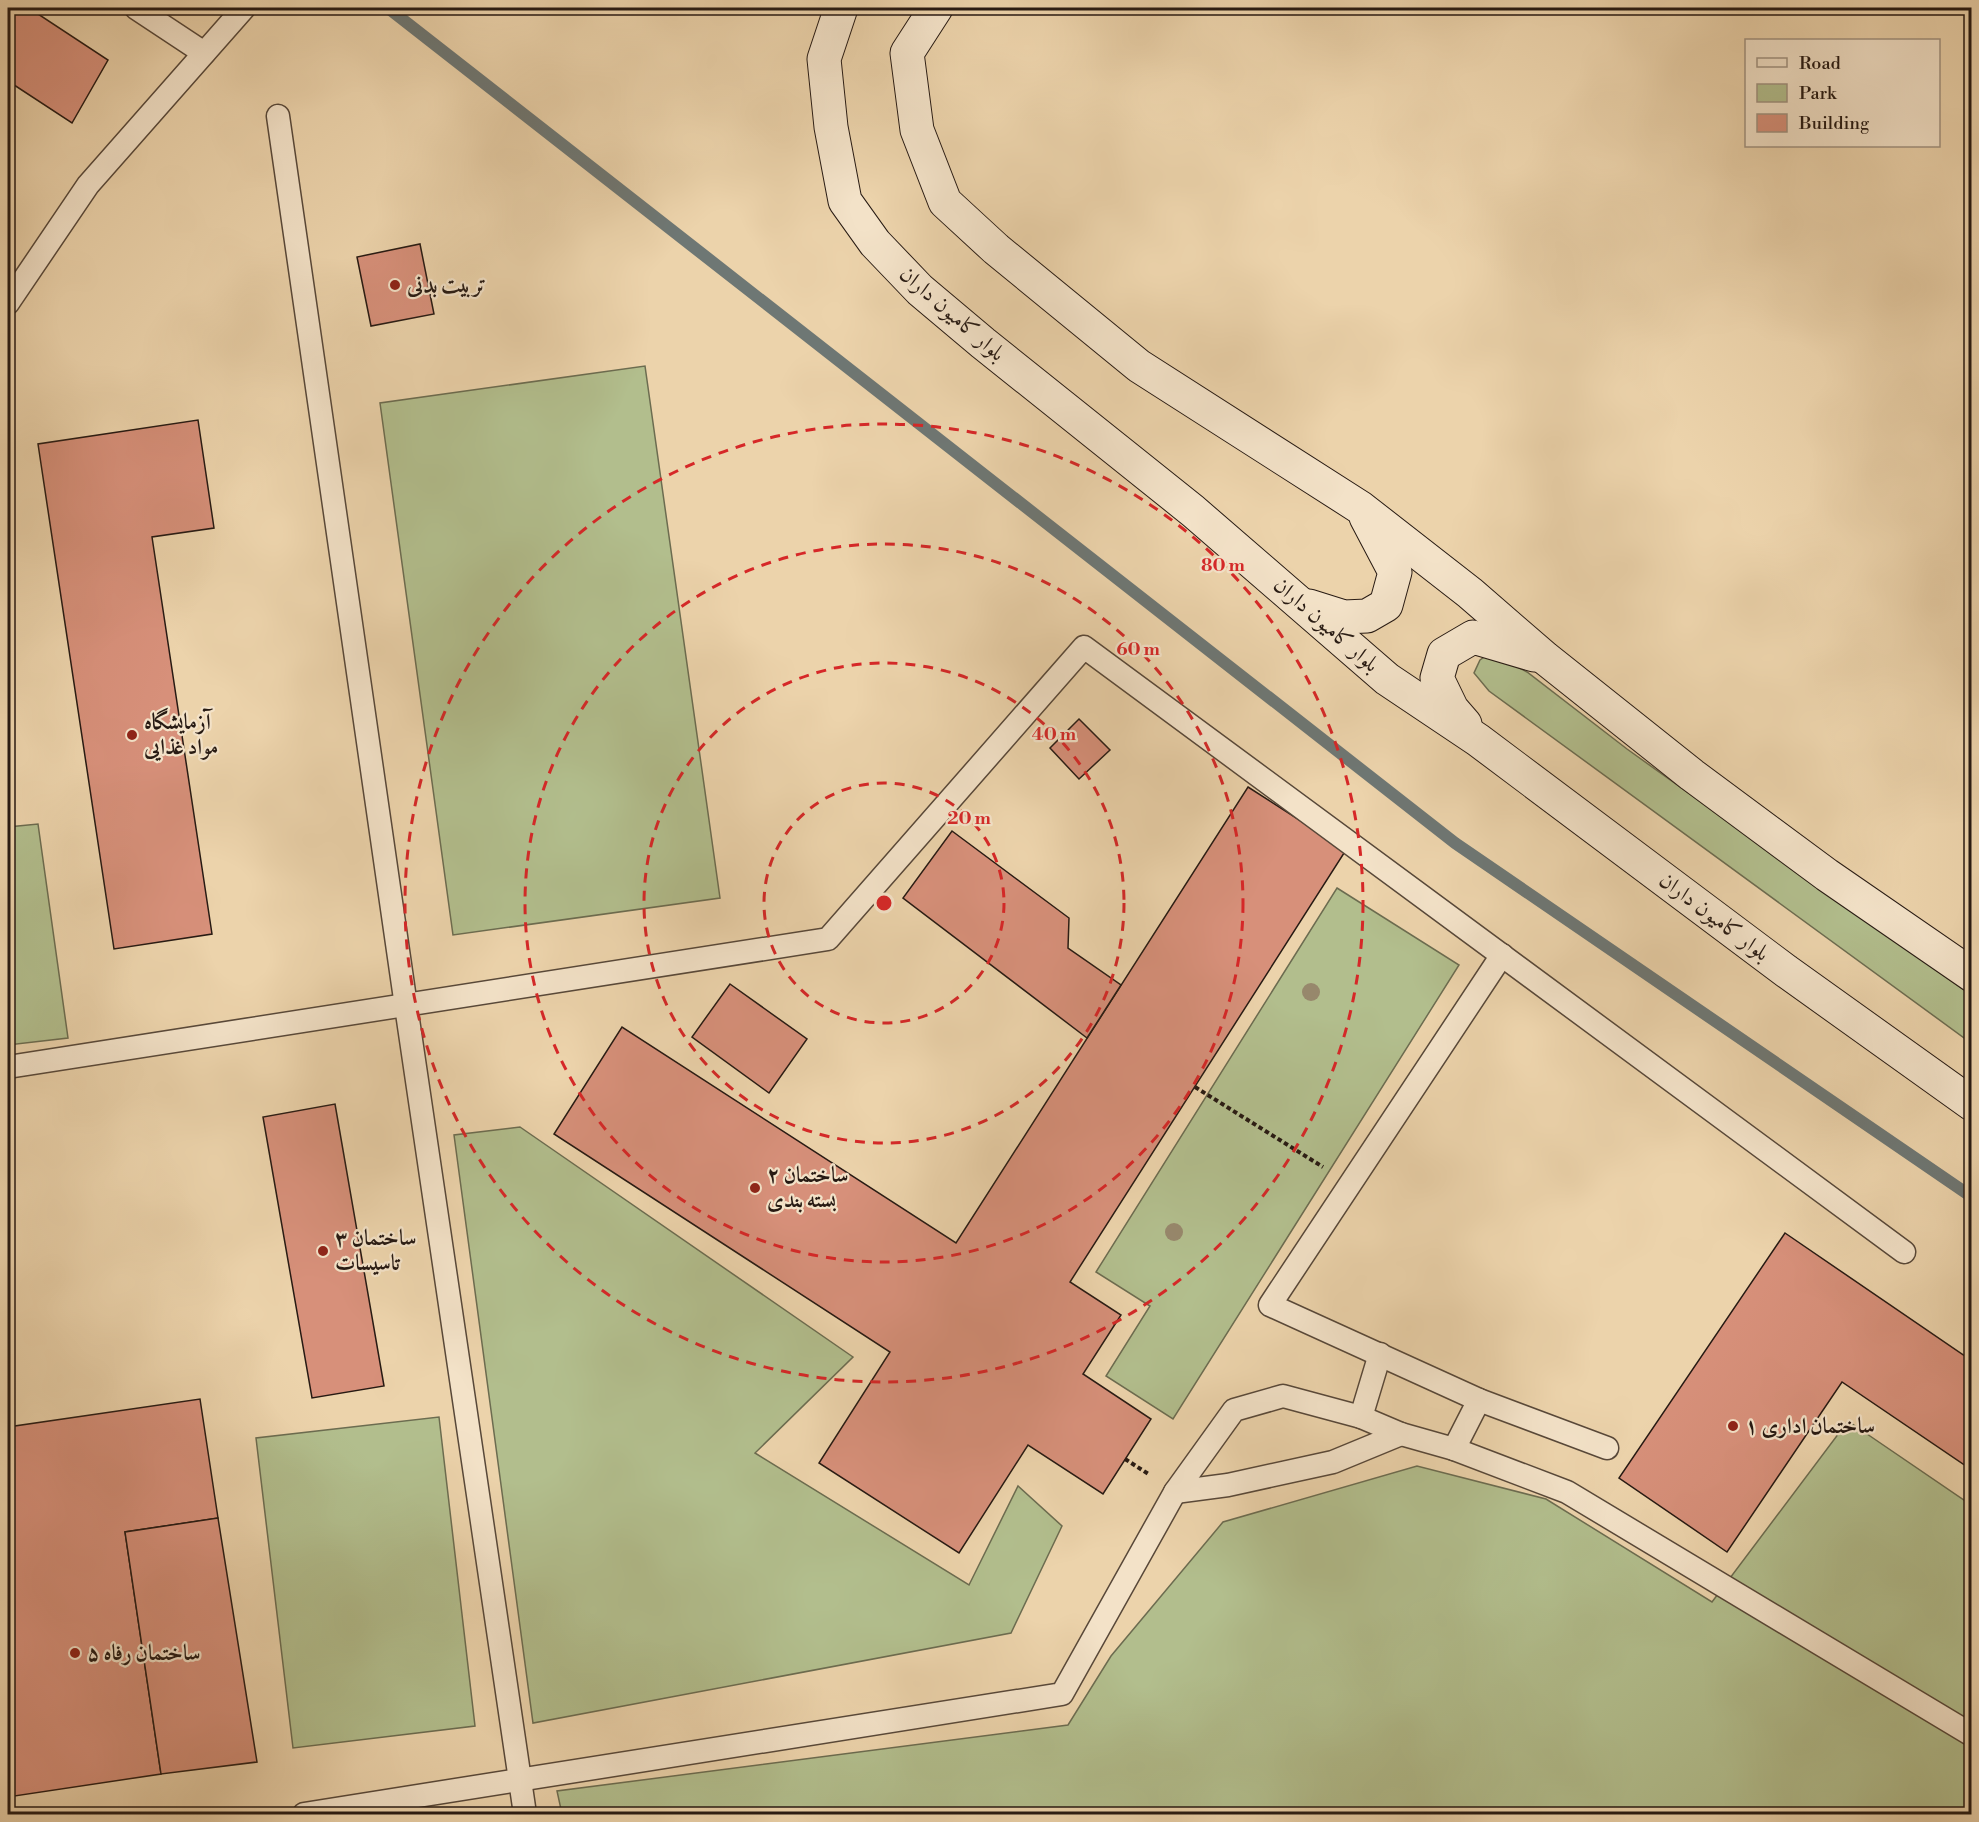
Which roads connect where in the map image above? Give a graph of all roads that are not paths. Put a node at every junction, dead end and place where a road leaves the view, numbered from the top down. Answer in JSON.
{"nodes":[{"id":1,"x":135,"y":8,"type":"edge"},
{"id":2,"x":244,"y":8,"type":"edge"},
{"id":3,"x":841,"y":8,"type":"edge"},
{"id":4,"x":936,"y":8,"type":"edge"},
{"id":5,"x":204,"y":53,"type":"junction"},
{"id":6,"x":278,"y":116,"type":"dead end"},
{"id":7,"x":8,"y":303,"type":"edge"},
{"id":8,"x":1361,"y":508,"type":"junction"},
{"id":9,"x":1301,"y":603,"type":"junction"},
{"id":10,"x":1545,"y":658,"type":"junction"},
{"id":11,"x":1478,"y":740,"type":"junction"},
{"id":12,"x":1502,"y":955,"type":"junction"},
{"id":13,"x":1971,"y":975,"type":"edge"},
{"id":14,"x":406,"y":1006,"type":"junction"},
{"id":15,"x":8,"y":1067,"type":"edge"},
{"id":16,"x":1971,"y":1104,"type":"edge"},
{"id":17,"x":1904,"y":1252,"type":"dead end"},
{"id":18,"x":1380,"y":1354,"type":"junction"},
{"id":19,"x":1479,"y":1400,"type":"junction"},
{"id":20,"x":1361,"y":1418,"type":"junction"},
{"id":21,"x":1401,"y":1434,"type":"junction"},
{"id":22,"x":1455,"y":1449,"type":"junction"},
{"id":23,"x":1607,"y":1449,"type":"dead end"},
{"id":24,"x":1175,"y":1492,"type":"junction"},
{"id":25,"x":1971,"y":1735,"type":"edge"},
{"id":26,"x":519,"y":1782,"type":"junction"},
{"id":27,"x":304,"y":1815,"type":"edge"},
{"id":28,"x":525,"y":1815,"type":"edge"}],
"edges":[{"from":1,"to":5,"type":"lane"},
{"from":2,"to":5,"type":"lane"},
{"from":3,"to":9,"type":"main road","name":"بلوار کامیون داران"},
{"from":4,"to":8,"type":"main road"},
{"from":5,"to":7,"type":"lane"},
{"from":6,"to":14,"type":"lane"},
{"from":8,"to":9,"type":"main road"},
{"from":8,"to":10,"type":"main road"},
{"from":9,"to":11,"type":"main road","name":"بلوار کامیون داران"},
{"from":10,"to":11,"type":"main road"},
{"from":10,"to":13,"type":"main road"},
{"from":11,"to":16,"type":"main road","name":"بلوار کامیون داران"},
{"from":12,"to":14,"type":"lane"},
{"from":12,"to":17,"type":"lane"},
{"from":12,"to":18,"type":"lane"},
{"from":14,"to":15,"type":"lane"},
{"from":14,"to":26,"type":"lane"},
{"from":18,"to":19,"type":"lane"},
{"from":18,"to":20,"type":"lane"},
{"from":19,"to":22,"type":"lane"},
{"from":19,"to":23,"type":"lane"},
{"from":20,"to":21,"type":"lane"},
{"from":20,"to":24,"type":"lane"},
{"from":21,"to":22,"type":"lane"},
{"from":21,"to":24,"type":"lane"},
{"from":22,"to":25,"type":"lane"},
{"from":24,"to":26,"type":"lane"},
{"from":26,"to":27,"type":"lane"},
{"from":26,"to":28,"type":"lane"}]}
